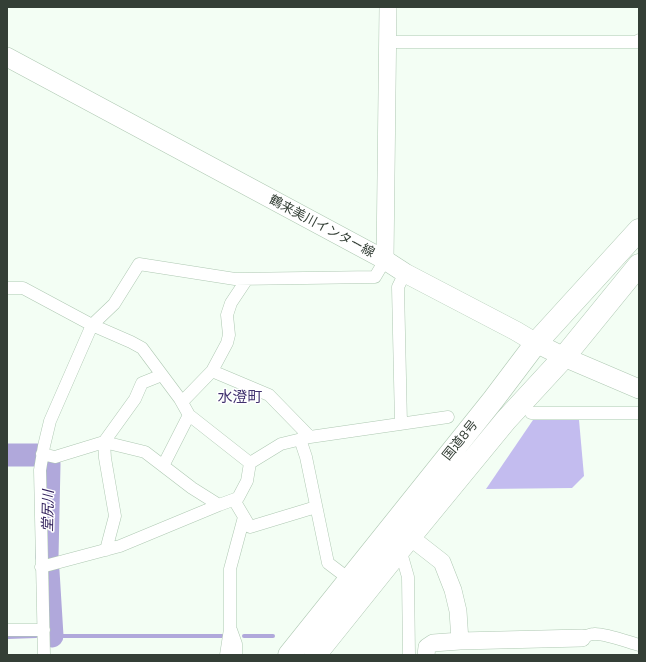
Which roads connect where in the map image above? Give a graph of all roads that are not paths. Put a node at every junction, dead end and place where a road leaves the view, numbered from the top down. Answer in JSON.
{"nodes":[{"id":1,"x":388,"y":7,"type":"edge"},
{"id":2,"x":639,"y":40,"type":"edge"},
{"id":3,"x":388,"y":42,"type":"junction"},
{"id":4,"x":7,"y":58,"type":"edge"},
{"id":5,"x":639,"y":230,"type":"edge"},
{"id":6,"x":385,"y":260,"type":"junction"},
{"id":7,"x":639,"y":265,"type":"edge"},
{"id":8,"x":406,"y":273,"type":"junction"},
{"id":9,"x":247,"y":278,"type":"junction"},
{"id":10,"x":7,"y":288,"type":"edge"},
{"id":11,"x":92,"y":325,"type":"junction"},
{"id":12,"x":536,"y":343,"type":"junction"},
{"id":13,"x":564,"y":356,"type":"junction"},
{"id":14,"x":212,"y":371,"type":"junction"},
{"id":15,"x":162,"y":375,"type":"junction"},
{"id":16,"x":639,"y":389,"type":"edge"},
{"id":17,"x":182,"y":402,"type":"junction"},
{"id":18,"x":531,"y":413,"type":"dead end"},
{"id":19,"x":639,"y":413,"type":"edge"},
{"id":20,"x":188,"y":415,"type":"junction"},
{"id":21,"x":448,"y":417,"type":"dead end"},
{"id":22,"x":401,"y":424,"type":"junction"},
{"id":23,"x":305,"y":438,"type":"junction"},
{"id":24,"x":104,"y":442,"type":"junction"},
{"id":25,"x":42,"y":454,"type":"junction"},
{"id":26,"x":250,"y":463,"type":"junction"},
{"id":27,"x":163,"y":466,"type":"junction"},
{"id":28,"x":234,"y":500,"type":"junction"},
{"id":29,"x":219,"y":505,"type":"junction"},
{"id":30,"x":316,"y":507,"type":"junction"},
{"id":31,"x":244,"y":517,"type":"junction"},
{"id":32,"x":405,"y":543,"type":"junction"},
{"id":33,"x":106,"y":550,"type":"junction"},
{"id":34,"x":41,"y":567,"type":"junction"},
{"id":35,"x":349,"y":579,"type":"junction"},
{"id":36,"x":230,"y":629,"type":"junction"},
{"id":37,"x":7,"y":630,"type":"edge"},
{"id":38,"x":44,"y":630,"type":"junction"},
{"id":39,"x":582,"y":638,"type":"joint"},
{"id":40,"x":460,"y":641,"type":"junction"},
{"id":41,"x":639,"y":645,"type":"edge"},
{"id":42,"x":44,"y":655,"type":"edge"},
{"id":43,"x":226,"y":655,"type":"edge"},
{"id":44,"x":236,"y":655,"type":"edge"},
{"id":45,"x":288,"y":655,"type":"edge"},
{"id":46,"x":314,"y":655,"type":"edge"},
{"id":47,"x":409,"y":655,"type":"edge"},
{"id":48,"x":426,"y":655,"type":"edge"}],
"edges":[{"from":1,"to":3,"type":"street"},
{"from":2,"to":3,"type":"street"},
{"from":3,"to":6,"type":"street"},
{"from":4,"to":6,"type":"main road","name":"鶴来美川インター線"},
{"from":5,"to":12,"type":"highway","name":"国道8号"},
{"from":6,"to":8,"type":"main road","name":"鶴来美川インター線"},
{"from":6,"to":9,"type":"street"},
{"from":7,"to":13,"type":"highway","name":"国道8号"},
{"from":8,"to":12,"type":"main road","name":"鶴来美川インター線"},
{"from":8,"to":22,"type":"street"},
{"from":9,"to":11,"type":"street"},
{"from":9,"to":14,"type":"street"},
{"from":10,"to":11,"type":"street"},
{"from":11,"to":15,"type":"street"},
{"from":11,"to":25,"type":"street"},
{"from":12,"to":13,"type":"main road","name":"鶴来美川インター線"},
{"from":12,"to":35,"type":"highway","name":"国道8号"},
{"from":13,"to":16,"type":"main road","name":"鶴来美川インター線"},
{"from":13,"to":32,"type":"highway","name":"国道8号"},
{"from":14,"to":17,"type":"street"},
{"from":14,"to":23,"type":"street"},
{"from":15,"to":17,"type":"street"},
{"from":15,"to":24,"type":"street"},
{"from":17,"to":20,"type":"street"},
{"from":18,"to":19,"type":"street"},
{"from":20,"to":26,"type":"street"},
{"from":20,"to":27,"type":"street"},
{"from":21,"to":22,"type":"street"},
{"from":22,"to":23,"type":"street"},
{"from":23,"to":26,"type":"street"},
{"from":23,"to":30,"type":"street"},
{"from":24,"to":25,"type":"street"},
{"from":24,"to":27,"type":"street"},
{"from":24,"to":33,"type":"street"},
{"from":25,"to":34,"type":"street"},
{"from":26,"to":28,"type":"street"},
{"from":27,"to":29,"type":"street"},
{"from":28,"to":29,"type":"street"},
{"from":28,"to":31,"type":"street"},
{"from":29,"to":33,"type":"street"},
{"from":30,"to":31,"type":"street"},
{"from":30,"to":35,"type":"street"},
{"from":31,"to":36,"type":"street"},
{"from":32,"to":40,"type":"street"},
{"from":32,"to":46,"type":"highway","name":"国道8号"},
{"from":32,"to":47,"type":"street"},
{"from":33,"to":34,"type":"street"},
{"from":34,"to":38,"type":"street"},
{"from":35,"to":45,"type":"highway","name":"国道8号"},
{"from":36,"to":43,"type":"street"},
{"from":36,"to":44,"type":"street"},
{"from":37,"to":38,"type":"street"},
{"from":38,"to":42,"type":"street"},
{"from":39,"to":40,"type":"street"},
{"from":39,"to":41,"type":"street"},
{"from":40,"to":48,"type":"street"}]}
